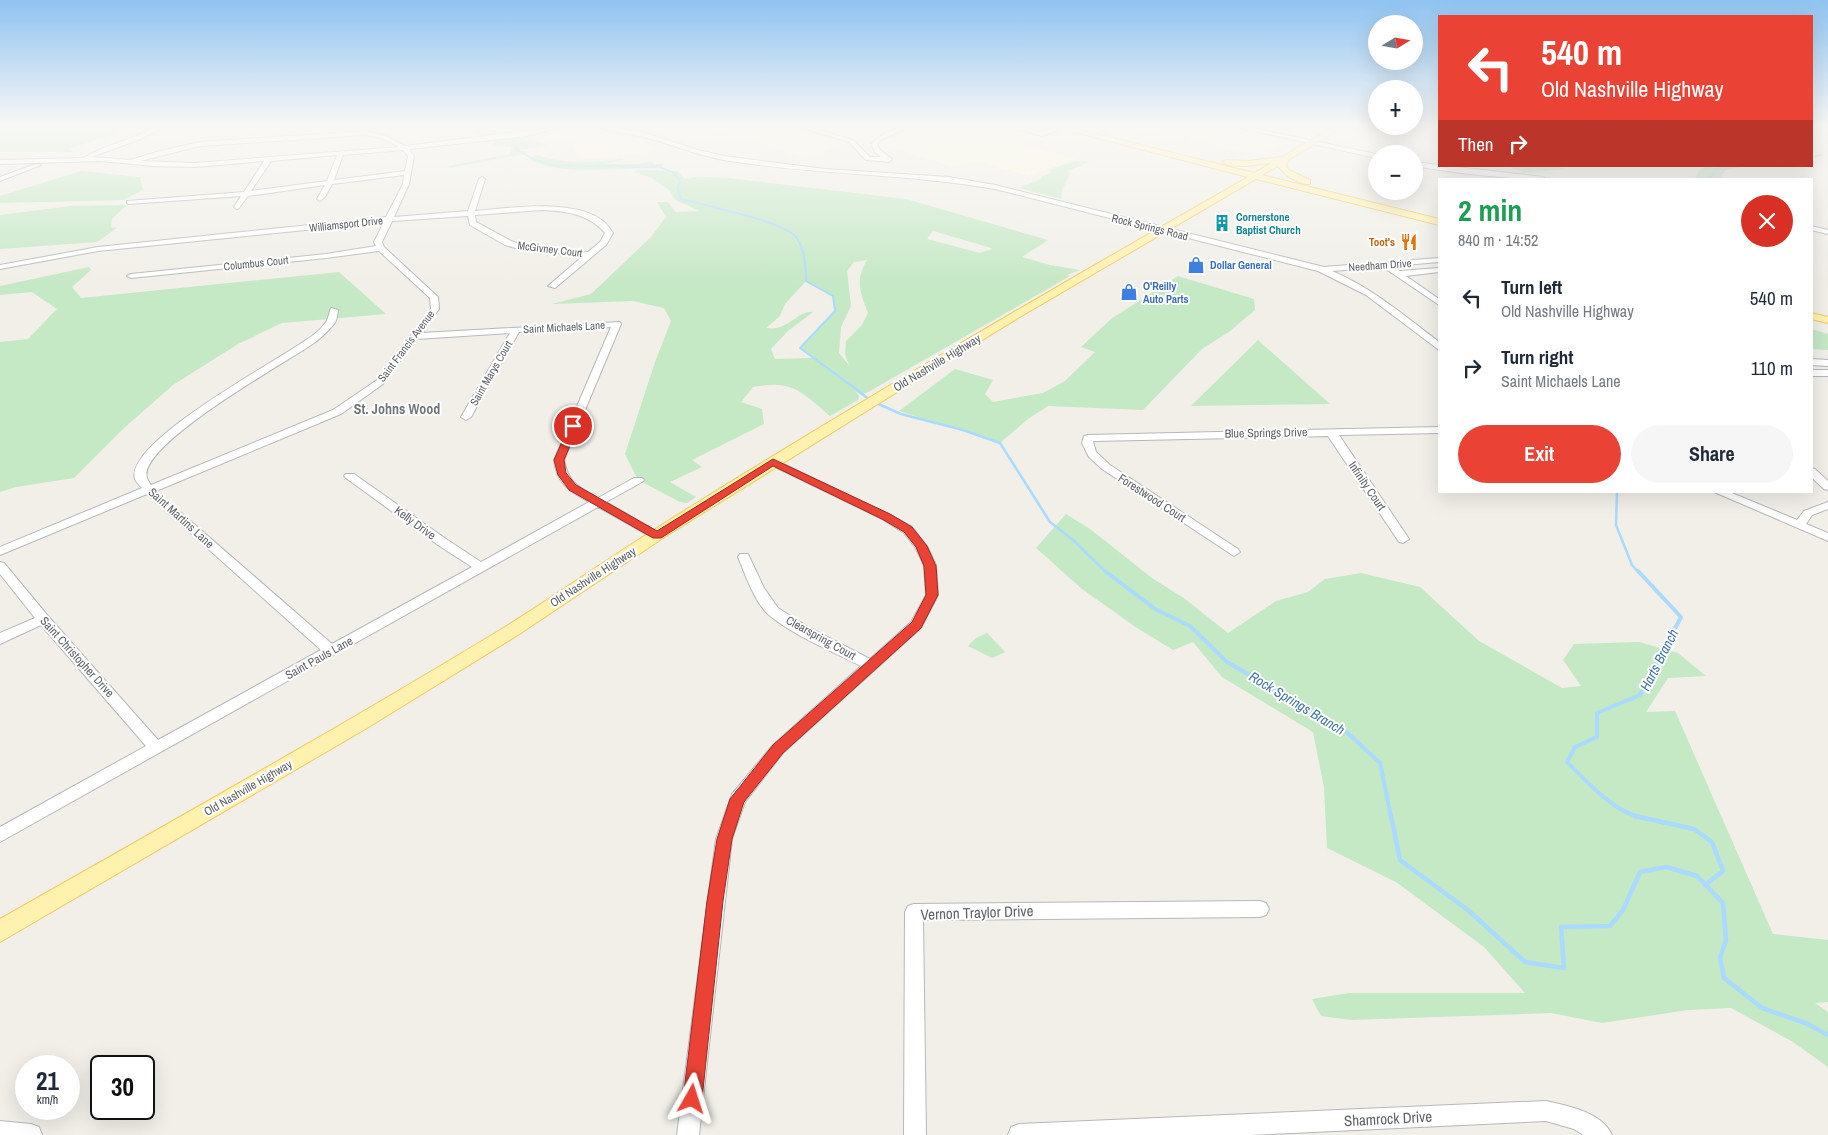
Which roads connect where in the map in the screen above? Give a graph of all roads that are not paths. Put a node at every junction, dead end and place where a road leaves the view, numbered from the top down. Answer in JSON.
{"nodes":[{"id":1,"x":255,"y":180,"type":"edge"},
{"id":2,"x":329,"y":180,"type":"edge"},
{"id":3,"x":350,"y":180,"type":"edge"},
{"id":4,"x":407,"y":180,"type":"edge"},
{"id":5,"x":482,"y":180,"type":"edge"},
{"id":6,"x":956,"y":180,"type":"edge"},
{"id":7,"x":1228,"y":180,"type":"edge"},
{"id":8,"x":1246,"y":180,"type":"edge"},
{"id":9,"x":1283,"y":180,"type":"edge"},
{"id":10,"x":1299,"y":180,"type":"edge"},
{"id":11,"x":328,"y":183,"type":"junction"},
{"id":12,"x":1309,"y":186,"type":"junction"},
{"id":13,"x":1227,"y":191,"type":"junction"},
{"id":14,"x":246,"y":194,"type":"junction"},
{"id":15,"x":320,"y":199,"type":"dead end"},
{"id":16,"x":173,"y":200,"type":"junction"},
{"id":17,"x":129,"y":202,"type":"dead end"},
{"id":18,"x":166,"y":206,"type":"dead end"},
{"id":19,"x":237,"y":207,"type":"dead end"},
{"id":20,"x":471,"y":213,"type":"junction"},
{"id":21,"x":1438,"y":215,"type":"edge"},
{"id":22,"x":388,"y":220,"type":"junction"},
{"id":23,"x":1438,"y":221,"type":"edge"},
{"id":24,"x":1813,"y":228,"type":"edge"},
{"id":25,"x":1164,"y":230,"type":"junction"},
{"id":26,"x":1828,"y":232,"type":"edge"},
{"id":27,"x":381,"y":248,"type":"junction"},
{"id":28,"x":590,"y":254,"type":"junction"},
{"id":29,"x":1438,"y":260,"type":"edge"},
{"id":30,"x":1386,"y":265,"type":"junction"},
{"id":31,"x":0,"y":267,"type":"edge"},
{"id":32,"x":1321,"y":269,"type":"junction"},
{"id":33,"x":1438,"y":270,"type":"edge"},
{"id":34,"x":1398,"y":274,"type":"junction"},
{"id":35,"x":131,"y":276,"type":"dead end"},
{"id":36,"x":552,"y":286,"type":"dead end"},
{"id":37,"x":1438,"y":302,"type":"edge"},
{"id":38,"x":1813,"y":308,"type":"edge"},
{"id":39,"x":334,"y":310,"type":"dead end"},
{"id":40,"x":1828,"y":312,"type":"edge"},
{"id":41,"x":1813,"y":316,"type":"edge"},
{"id":42,"x":1828,"y":320,"type":"edge"},
{"id":43,"x":517,"y":329,"type":"junction"},
{"id":44,"x":415,"y":336,"type":"junction"},
{"id":45,"x":1438,"y":346,"type":"edge"},
{"id":46,"x":1813,"y":362,"type":"edge"},
{"id":47,"x":1827,"y":366,"type":"edge"},
{"id":48,"x":1813,"y":372,"type":"edge"},
{"id":49,"x":466,"y":417,"type":"dead end"},
{"id":50,"x":1438,"y":430,"type":"edge"},
{"id":51,"x":1331,"y":432,"type":"junction"},
{"id":52,"x":1093,"y":437,"type":"joint"},
{"id":53,"x":773,"y":462,"type":"junction"},
{"id":54,"x":1813,"y":473,"type":"edge"},
{"id":55,"x":350,"y":476,"type":"dead end"},
{"id":56,"x":638,"y":480,"type":"dead end"},
{"id":57,"x":1828,"y":487,"type":"edge"},
{"id":58,"x":149,"y":490,"type":"junction"},
{"id":59,"x":1721,"y":493,"type":"edge"},
{"id":60,"x":598,"y":502,"type":"junction"},
{"id":61,"x":1828,"y":505,"type":"edge"},
{"id":62,"x":1799,"y":525,"type":"junction"},
{"id":63,"x":657,"y":536,"type":"junction"},
{"id":64,"x":1828,"y":537,"type":"edge"},
{"id":65,"x":1403,"y":539,"type":"dead end"},
{"id":66,"x":0,"y":551,"type":"edge"},
{"id":67,"x":1234,"y":552,"type":"dead end"},
{"id":68,"x":744,"y":557,"type":"dead end"},
{"id":69,"x":0,"y":566,"type":"edge"},
{"id":70,"x":481,"y":567,"type":"junction"},
{"id":71,"x":43,"y":619,"type":"junction"},
{"id":72,"x":0,"y":639,"type":"edge"},
{"id":73,"x":330,"y":651,"type":"junction"},
{"id":74,"x":870,"y":665,"type":"junction"},
{"id":75,"x":156,"y":747,"type":"junction"},
{"id":76,"x":0,"y":835,"type":"edge"},
{"id":77,"x":1260,"y":909,"type":"dead end"},
{"id":78,"x":0,"y":931,"type":"edge"},
{"id":79,"x":0,"y":1132,"type":"edge"},
{"id":80,"x":31,"y":1135,"type":"edge"},
{"id":81,"x":688,"y":1135,"type":"edge"},
{"id":82,"x":915,"y":1135,"type":"edge"},
{"id":83,"x":1019,"y":1135,"type":"edge"},
{"id":84,"x":1602,"y":1135,"type":"edge"}],
"edges":[{"from":1,"to":14,"type":"street"},
{"from":2,"to":11,"type":"street"},
{"from":3,"to":11,"type":"street"},
{"from":4,"to":22,"type":"street"},
{"from":5,"to":20,"type":"street"},
{"from":6,"to":25,"type":"street","name":"Rock Springs Road"},
{"from":7,"to":13,"type":"main road"},
{"from":8,"to":13,"type":"main road","name":"Old Nashville Highway"},
{"from":9,"to":12,"type":"main road"},
{"from":10,"to":12,"type":"main road"},
{"from":11,"to":14,"type":"street"},
{"from":11,"to":15,"type":"street"},
{"from":12,"to":13,"type":"main road"},
{"from":12,"to":21,"type":"main road"},
{"from":12,"to":23,"type":"main road"},
{"from":13,"to":25,"type":"main road","name":"Old Nashville Highway"},
{"from":14,"to":16,"type":"street"},
{"from":14,"to":19,"type":"street"},
{"from":16,"to":17,"type":"street"},
{"from":16,"to":18,"type":"street"},
{"from":20,"to":22,"type":"street","name":"Williamsport Drive"},
{"from":20,"to":28,"type":"street","name":"McGivney Court"},
{"from":20,"to":28,"type":"street","name":"Williamsport Drive"},
{"from":22,"to":27,"type":"street"},
{"from":22,"to":31,"type":"street","name":"Williamsport Drive"},
{"from":24,"to":26,"type":"street"},
{"from":25,"to":32,"type":"street","name":"Rock Springs Road"},
{"from":25,"to":53,"type":"main road","name":"Old Nashville Highway"},
{"from":27,"to":35,"type":"street","name":"Columbus Court"},
{"from":27,"to":44,"type":"street","name":"Saint Francis Avenue"},
{"from":28,"to":36,"type":"street","name":"Williamsport Drive"},
{"from":29,"to":30,"type":"street","name":"Needham Drive"},
{"from":30,"to":32,"type":"street","name":"Needham Drive"},
{"from":30,"to":34,"type":"street"},
{"from":32,"to":45,"type":"street","name":"Rock Springs Road"},
{"from":33,"to":34,"type":"street"},
{"from":34,"to":37,"type":"street"},
{"from":38,"to":40,"type":"main road"},
{"from":39,"to":58,"type":"street","name":"Saint Martins Lane"},
{"from":41,"to":42,"type":"main road"},
{"from":43,"to":44,"type":"street","name":"Saint Michaels Lane"},
{"from":43,"to":49,"type":"street","name":"Saint Marys Court"},
{"from":43,"to":60,"type":"street","name":"Saint Michaels Lane"},
{"from":44,"to":58,"type":"street","name":"Saint Francis Avenue"},
{"from":46,"to":47,"type":"street"},
{"from":47,"to":48,"type":"street"},
{"from":50,"to":51,"type":"street","name":"Blue Springs Drive"},
{"from":51,"to":52,"type":"street","name":"Blue Springs Drive"},
{"from":51,"to":65,"type":"street","name":"Infinity Court"},
{"from":52,"to":67,"type":"street","name":"Forestwood Court"},
{"from":53,"to":63,"type":"main road","name":"Old Nashville Highway"},
{"from":53,"to":74,"type":"street"},
{"from":54,"to":57,"type":"street"},
{"from":55,"to":70,"type":"street","name":"Kelly Drive"},
{"from":56,"to":60,"type":"street","name":"Saint Pauls Lane"},
{"from":58,"to":66,"type":"street","name":"Saint Francis Avenue"},
{"from":58,"to":73,"type":"street","name":"Saint Martins Lane"},
{"from":59,"to":62,"type":"street"},
{"from":60,"to":63,"type":"street","name":"Saint Michaels Lane"},
{"from":60,"to":70,"type":"street","name":"Saint Pauls Lane"},
{"from":61,"to":62,"type":"street"},
{"from":62,"to":64,"type":"street"},
{"from":63,"to":78,"type":"main road","name":"Old Nashville Highway"},
{"from":68,"to":74,"type":"street","name":"Clearspring Court"},
{"from":69,"to":71,"type":"street","name":"Saint Christopher Drive"},
{"from":70,"to":73,"type":"street","name":"Saint Pauls Lane"},
{"from":71,"to":72,"type":"street"},
{"from":71,"to":75,"type":"street","name":"Saint Christopher Drive"},
{"from":73,"to":75,"type":"street","name":"Saint Pauls Lane"},
{"from":74,"to":81,"type":"street"},
{"from":75,"to":76,"type":"street","name":"Saint Pauls Lane"},
{"from":77,"to":82,"type":"street","name":"Vernon Traylor Drive"},
{"from":79,"to":80,"type":"street"},
{"from":83,"to":84,"type":"street","name":"Shamrock Drive"}]}
